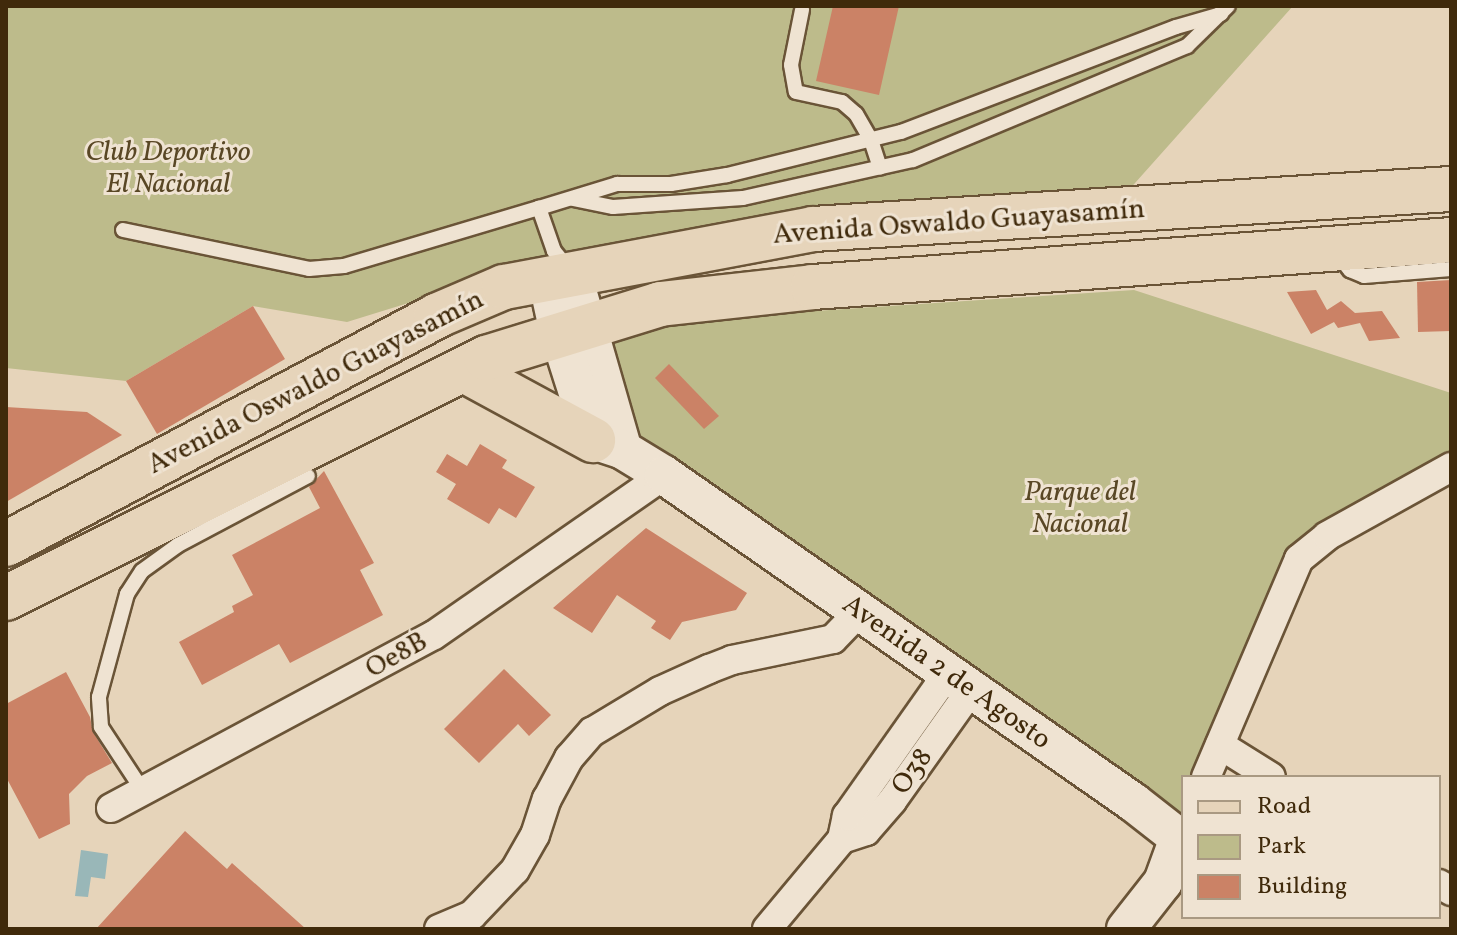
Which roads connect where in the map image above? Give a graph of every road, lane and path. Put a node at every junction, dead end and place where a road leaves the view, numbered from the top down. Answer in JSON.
{"nodes":[{"id":1,"x":802,"y":10,"type":"dead end"},
{"id":2,"x":1224,"y":10,"type":"edge"},
{"id":3,"x":871,"y":140,"type":"junction"},
{"id":4,"x":880,"y":168,"type":"junction"},
{"id":5,"x":1451,"y":189,"type":"edge"},
{"id":6,"x":572,"y":199,"type":"junction"},
{"id":7,"x":539,"y":208,"type":"junction"},
{"id":8,"x":123,"y":230,"type":"dead end"},
{"id":9,"x":1451,"y":240,"type":"edge"},
{"id":10,"x":1337,"y":248,"type":"junction"},
{"id":11,"x":558,"y":267,"type":"junction"},
{"id":12,"x":1451,"y":269,"type":"edge"},
{"id":13,"x":572,"y":329,"type":"junction"},
{"id":14,"x":464,"y":370,"type":"junction"},
{"id":15,"x":608,"y":445,"type":"junction"},
{"id":16,"x":1451,"y":467,"type":"edge"},
{"id":17,"x":664,"y":475,"type":"junction"},
{"id":18,"x":308,"y":476,"type":"dead end"},
{"id":19,"x":11,"y":538,"type":"edge"},
{"id":20,"x":6,"y":598,"type":"edge"},
{"id":21,"x":858,"y":613,"type":"junction"},
{"id":22,"x":959,"y":682,"type":"junction"},
{"id":23,"x":1220,"y":745,"type":"junction"},
{"id":24,"x":1207,"y":775,"type":"edge"},
{"id":25,"x":1268,"y":775,"type":"edge"},
{"id":26,"x":143,"y":791,"type":"junction"},
{"id":27,"x":111,"y":808,"type":"dead end"},
{"id":28,"x":1181,"y":833,"type":"edge"},
{"id":29,"x":1140,"y":923,"type":"edge"},
{"id":30,"x":439,"y":929,"type":"edge"},
{"id":31,"x":767,"y":929,"type":"edge"}],
"edges":[{"from":1,"to":3,"type":"lane"},
{"from":2,"to":3,"type":"lane"},
{"from":2,"to":4,"type":"lane"},
{"from":3,"to":4,"type":"lane"},
{"from":3,"to":6,"type":"lane"},
{"from":4,"to":6,"type":"lane"},
{"from":5,"to":11,"type":"main road","name":"Avenida Oswaldo Guayasamín"},
{"from":6,"to":7,"type":"lane"},
{"from":7,"to":8,"type":"lane"},
{"from":7,"to":11,"type":"lane"},
{"from":9,"to":10,"type":"main road","name":"Avenida Oswaldo Guayasamín"},
{"from":10,"to":12,"type":"lane"},
{"from":10,"to":13,"type":"main road","name":"Avenida Oswaldo Guayasamín"},
{"from":11,"to":13,"type":"main road"},
{"from":11,"to":19,"type":"main road","name":"Avenida Oswaldo Guayasamín"},
{"from":13,"to":14,"type":"main road","name":"Avenida Oswaldo Guayasamín"},
{"from":13,"to":15,"type":"main road"},
{"from":14,"to":15,"type":"main road"},
{"from":14,"to":20,"type":"main road","name":"Avenida Oswaldo Guayasamín"},
{"from":15,"to":17,"type":"main road","name":"Avenida 2 de Agosto"},
{"from":16,"to":23,"type":"street"},
{"from":17,"to":21,"type":"main road","name":"Avenida 2 de Agosto"},
{"from":17,"to":26,"type":"street","name":"Oe8B"},
{"from":18,"to":26,"type":"lane"},
{"from":21,"to":22,"type":"main road","name":"Avenida 2 de Agosto"},
{"from":21,"to":30,"type":"street"},
{"from":22,"to":28,"type":"main road","name":"Avenida 2 de Agosto"},
{"from":22,"to":31,"type":"street","name":"O38"},
{"from":23,"to":24,"type":"street"},
{"from":23,"to":25,"type":"street"},
{"from":26,"to":27,"type":"street","name":"Oe8B"},
{"from":28,"to":29,"type":"main road","name":"Avenida 2 de Agosto"}]}
